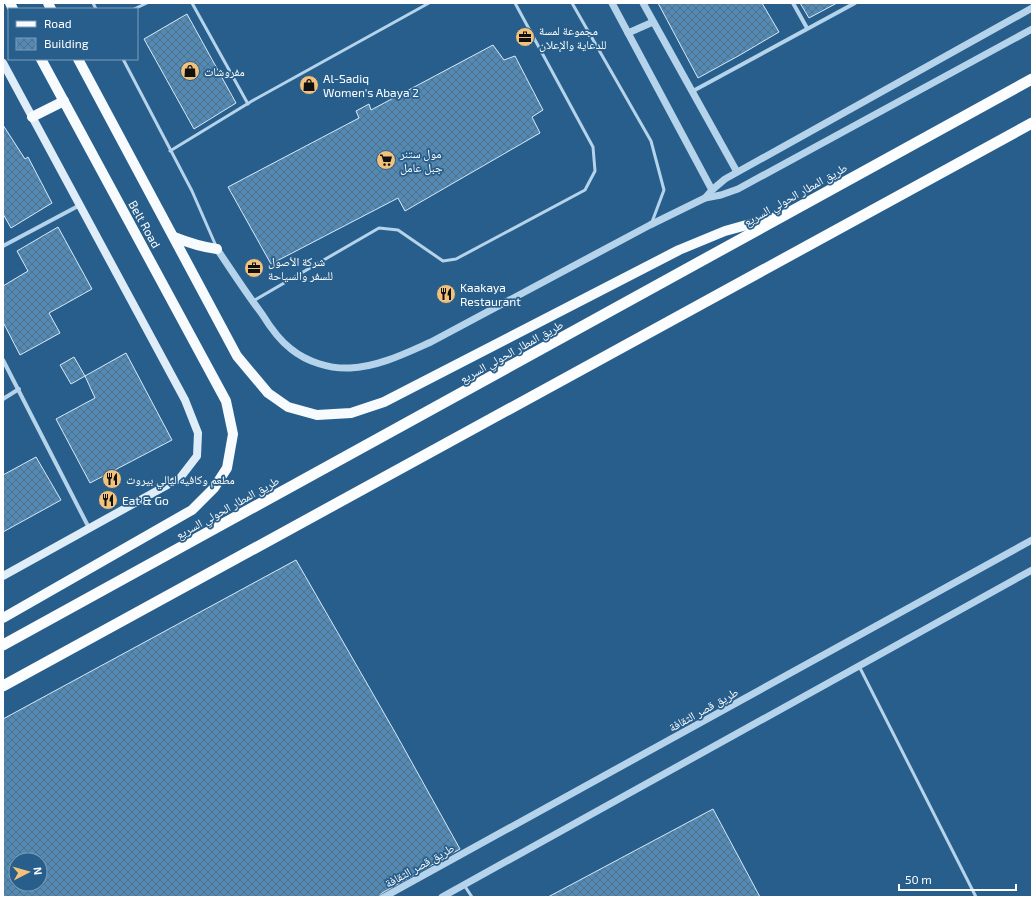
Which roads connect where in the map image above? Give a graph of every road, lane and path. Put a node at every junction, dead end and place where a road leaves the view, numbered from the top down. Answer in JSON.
{"nodes":[{"id":1,"x":147,"y":3,"type":"edge"},
{"id":2,"x":192,"y":3,"type":"edge"},
{"id":3,"x":430,"y":3,"type":"edge"},
{"id":4,"x":515,"y":3,"type":"edge"},
{"id":5,"x":572,"y":3,"type":"edge"},
{"id":6,"x":612,"y":3,"type":"edge"},
{"id":7,"x":643,"y":3,"type":"edge"},
{"id":8,"x":793,"y":3,"type":"edge"},
{"id":9,"x":855,"y":3,"type":"edge"},
{"id":10,"x":136,"y":8,"type":"edge"},
{"id":11,"x":1032,"y":8,"type":"edge"},
{"id":12,"x":653,"y":22,"type":"junction"},
{"id":13,"x":807,"y":28,"type":"junction"},
{"id":14,"x":1032,"y":29,"type":"edge"},
{"id":15,"x":628,"y":34,"type":"junction"},
{"id":16,"x":42,"y":60,"type":"edge"},
{"id":17,"x":79,"y":60,"type":"edge"},
{"id":18,"x":124,"y":60,"type":"edge"},
{"id":19,"x":3,"y":63,"type":"edge"},
{"id":20,"x":1032,"y":79,"type":"edge"},
{"id":21,"x":693,"y":91,"type":"junction"},
{"id":22,"x":64,"y":101,"type":"junction"},
{"id":23,"x":248,"y":104,"type":"junction"},
{"id":24,"x":32,"y":117,"type":"junction"},
{"id":25,"x":1032,"y":123,"type":"edge"},
{"id":26,"x":170,"y":151,"type":"junction"},
{"id":27,"x":737,"y":172,"type":"junction"},
{"id":28,"x":712,"y":190,"type":"junction"},
{"id":29,"x":706,"y":198,"type":"junction"},
{"id":30,"x":80,"y":205,"type":"junction"},
{"id":31,"x":785,"y":214,"type":"junction"},
{"id":32,"x":650,"y":225,"type":"junction"},
{"id":33,"x":174,"y":237,"type":"junction"},
{"id":34,"x":3,"y":246,"type":"edge"},
{"id":35,"x":217,"y":249,"type":"junction"},
{"id":36,"x":252,"y":301,"type":"junction"},
{"id":37,"x":3,"y":360,"type":"edge"},
{"id":38,"x":19,"y":390,"type":"junction"},
{"id":39,"x":3,"y":399,"type":"edge"},
{"id":40,"x":89,"y":529,"type":"junction"},
{"id":41,"x":1032,"y":540,"type":"edge"},
{"id":42,"x":1032,"y":570,"type":"edge"},
{"id":43,"x":3,"y":576,"type":"edge"},
{"id":44,"x":3,"y":618,"type":"edge"},
{"id":45,"x":3,"y":645,"type":"edge"},
{"id":46,"x":859,"y":666,"type":"junction"},
{"id":47,"x":3,"y":686,"type":"edge"},
{"id":48,"x":464,"y":885,"type":"junction"},
{"id":49,"x":384,"y":897,"type":"edge"},
{"id":50,"x":442,"y":897,"type":"edge"},
{"id":51,"x":472,"y":897,"type":"edge"},
{"id":52,"x":976,"y":897,"type":"edge"}],
"edges":[{"from":1,"to":10,"type":"lane"},
{"from":2,"to":23,"type":"lane"},
{"from":3,"to":23,"type":"lane"},
{"from":4,"to":36,"type":"lane"},
{"from":5,"to":32,"type":"lane"},
{"from":6,"to":15,"type":"street"},
{"from":7,"to":12,"type":"street"},
{"from":8,"to":13,"type":"street"},
{"from":9,"to":13,"type":"street"},
{"from":11,"to":27,"type":"street"},
{"from":12,"to":15,"type":"street"},
{"from":12,"to":21,"type":"street"},
{"from":13,"to":21,"type":"street"},
{"from":14,"to":29,"type":"street"},
{"from":15,"to":28,"type":"street"},
{"from":16,"to":22,"type":"main road","name":"Belt Road"},
{"from":17,"to":33,"type":"main road","name":"Belt Road"},
{"from":18,"to":26,"type":"lane"},
{"from":19,"to":24,"type":"main road"},
{"from":20,"to":31,"type":"highway","name":"طريق المطار الحولي السريع"},
{"from":21,"to":27,"type":"street"},
{"from":22,"to":24,"type":"main road"},
{"from":22,"to":44,"type":"main road","name":"Belt Road"},
{"from":23,"to":26,"type":"lane"},
{"from":24,"to":30,"type":"main road"},
{"from":25,"to":47,"type":"highway"},
{"from":26,"to":35,"type":"lane"},
{"from":27,"to":28,"type":"street"},
{"from":28,"to":29,"type":"street"},
{"from":29,"to":32,"type":"street"},
{"from":30,"to":34,"type":"street"},
{"from":30,"to":40,"type":"main road"},
{"from":31,"to":33,"type":"main road","name":"Belt Road"},
{"from":31,"to":45,"type":"highway","name":"طريق المطار الحولي السريع"},
{"from":32,"to":36,"type":"street"},
{"from":33,"to":35,"type":"main road"},
{"from":35,"to":36,"type":"street"},
{"from":37,"to":38,"type":"street"},
{"from":38,"to":39,"type":"street"},
{"from":38,"to":40,"type":"street"},
{"from":40,"to":43,"type":"main road"},
{"from":41,"to":49,"type":"street","name":"طريق قصر الثقافة"},
{"from":42,"to":46,"type":"street"},
{"from":46,"to":48,"type":"street"},
{"from":46,"to":52,"type":"lane"},
{"from":48,"to":50,"type":"street"},
{"from":48,"to":51,"type":"lane"}]}
